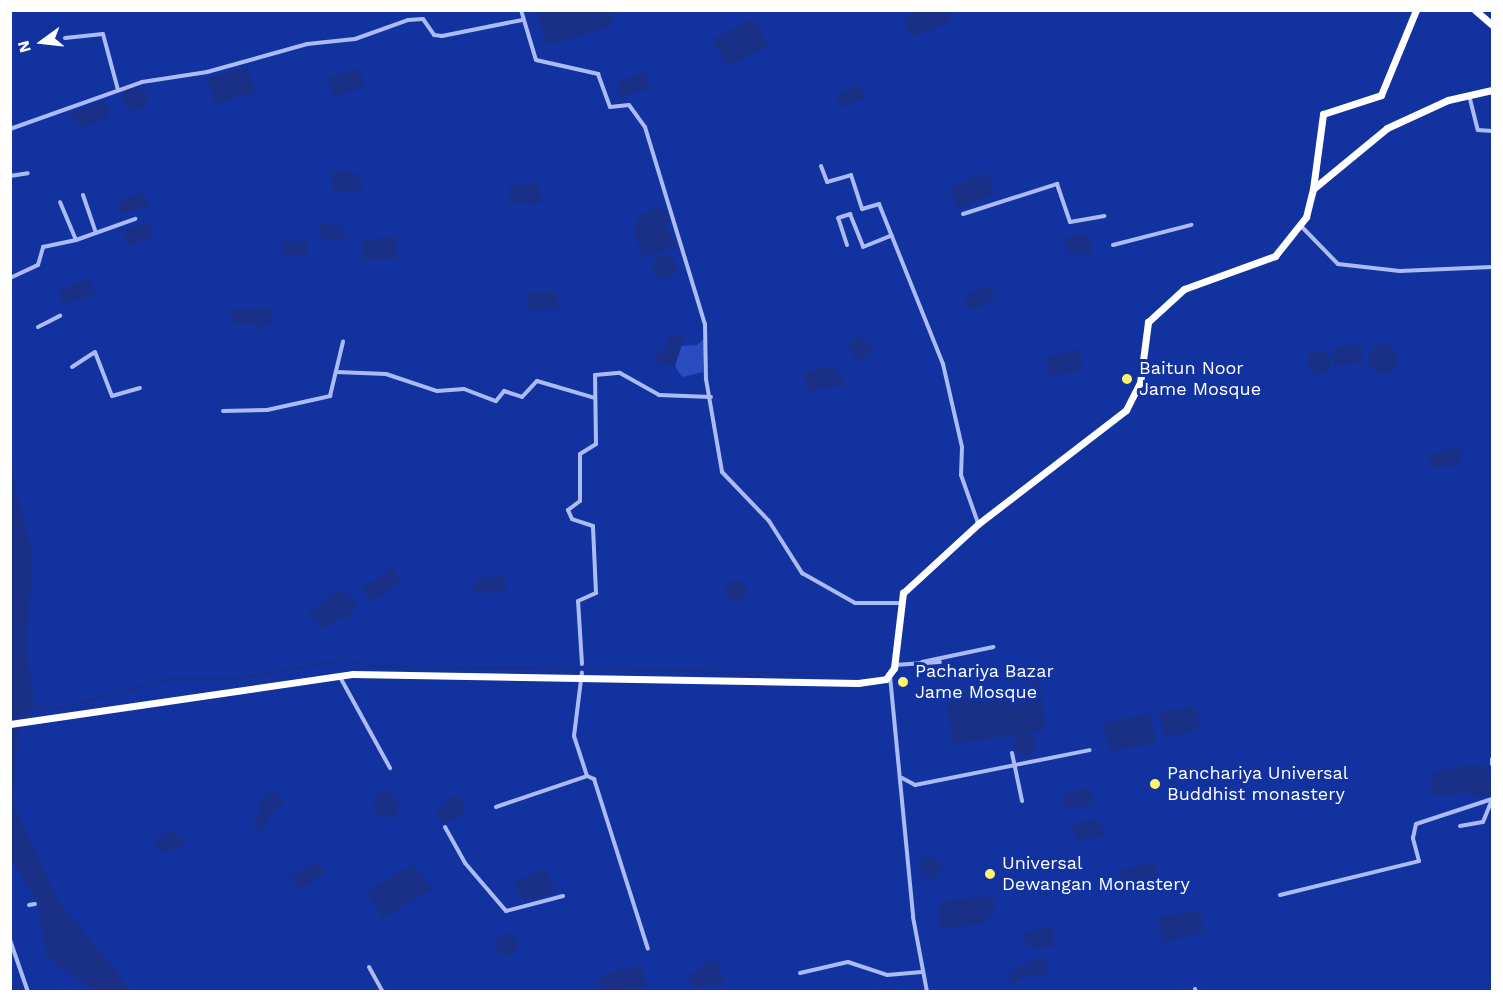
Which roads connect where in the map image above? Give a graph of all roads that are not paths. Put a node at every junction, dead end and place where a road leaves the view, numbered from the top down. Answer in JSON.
{"nodes":[{"id":1,"x":520,"y":10,"type":"edge"},
{"id":2,"x":1416,"y":10,"type":"edge"},
{"id":3,"x":1475,"y":10,"type":"edge"},
{"id":4,"x":522,"y":20,"type":"junction"},
{"id":5,"x":1492,"y":25,"type":"edge"},
{"id":6,"x":65,"y":38,"type":"dead end"},
{"id":7,"x":118,"y":90,"type":"junction"},
{"id":8,"x":1492,"y":90,"type":"edge"},
{"id":9,"x":1469,"y":94,"type":"junction"},
{"id":10,"x":10,"y":129,"type":"edge"},
{"id":11,"x":1492,"y":132,"type":"edge"},
{"id":12,"x":821,"y":166,"type":"dead end"},
{"id":13,"x":28,"y":173,"type":"dead end"},
{"id":14,"x":10,"y":176,"type":"edge"},
{"id":15,"x":1313,"y":189,"type":"junction"},
{"id":16,"x":82,"y":195,"type":"dead end"},
{"id":17,"x":60,"y":202,"type":"dead end"},
{"id":18,"x":963,"y":214,"type":"dead end"},
{"id":19,"x":1104,"y":216,"type":"dead end"},
{"id":20,"x":135,"y":219,"type":"dead end"},
{"id":21,"x":1191,"y":225,"type":"dead end"},
{"id":22,"x":1300,"y":226,"type":"junction"},
{"id":23,"x":96,"y":233,"type":"junction"},
{"id":24,"x":892,"y":235,"type":"junction"},
{"id":25,"x":76,"y":240,"type":"junction"},
{"id":26,"x":847,"y":245,"type":"dead end"},
{"id":27,"x":1113,"y":245,"type":"dead end"},
{"id":28,"x":1492,"y":267,"type":"edge"},
{"id":29,"x":10,"y":278,"type":"edge"},
{"id":30,"x":60,"y":316,"type":"dead end"},
{"id":31,"x":38,"y":327,"type":"dead end"},
{"id":32,"x":343,"y":342,"type":"dead end"},
{"id":33,"x":72,"y":367,"type":"dead end"},
{"id":34,"x":337,"y":372,"type":"junction"},
{"id":35,"x":140,"y":388,"type":"dead end"},
{"id":36,"x":711,"y":397,"type":"junction"},
{"id":37,"x":595,"y":398,"type":"junction"},
{"id":38,"x":223,"y":411,"type":"dead end"},
{"id":39,"x":978,"y":524,"type":"junction"},
{"id":40,"x":898,"y":603,"type":"junction"},
{"id":41,"x":993,"y":648,"type":"dead end"},
{"id":42,"x":922,"y":662,"type":"junction"},
{"id":43,"x":940,"y":662,"type":"dead end"},
{"id":44,"x":582,"y":663,"type":"dead end"},
{"id":45,"x":894,"y":665,"type":"junction"},
{"id":46,"x":338,"y":675,"type":"junction"},
{"id":47,"x":583,"y":676,"type":"junction"},
{"id":48,"x":890,"y":676,"type":"junction"},
{"id":49,"x":10,"y":724,"type":"edge"},
{"id":50,"x":1090,"y":750,"type":"dead end"},
{"id":51,"x":1012,"y":753,"type":"dead end"},
{"id":52,"x":1492,"y":759,"type":"edge"},
{"id":53,"x":1015,"y":764,"type":"junction"},
{"id":54,"x":1492,"y":764,"type":"edge"},
{"id":55,"x":390,"y":768,"type":"dead end"},
{"id":56,"x":587,"y":776,"type":"junction"},
{"id":57,"x":902,"y":778,"type":"junction"},
{"id":58,"x":1492,"y":800,"type":"edge"},
{"id":59,"x":1022,"y":801,"type":"dead end"},
{"id":60,"x":496,"y":807,"type":"dead end"},
{"id":61,"x":1460,"y":826,"type":"dead end"},
{"id":62,"x":445,"y":827,"type":"dead end"},
{"id":63,"x":1280,"y":895,"type":"dead end"},
{"id":64,"x":563,"y":896,"type":"dead end"},
{"id":65,"x":35,"y":904,"type":"dead end"},
{"id":66,"x":29,"y":905,"type":"dead end"},
{"id":67,"x":10,"y":940,"type":"edge"},
{"id":68,"x":648,"y":949,"type":"dead end"},
{"id":69,"x":369,"y":967,"type":"dead end"},
{"id":70,"x":922,"y":972,"type":"junction"},
{"id":71,"x":800,"y":973,"type":"dead end"},
{"id":72,"x":28,"y":992,"type":"edge"},
{"id":73,"x":383,"y":992,"type":"edge"},
{"id":74,"x":927,"y":992,"type":"edge"}],
"edges":[{"from":1,"to":4,"type":"street"},
{"from":2,"to":15,"type":"highway"},
{"from":3,"to":5,"type":"highway"},
{"from":4,"to":7,"type":"street"},
{"from":4,"to":36,"type":"street"},
{"from":6,"to":7,"type":"street"},
{"from":7,"to":10,"type":"street"},
{"from":8,"to":9,"type":"highway"},
{"from":9,"to":11,"type":"street"},
{"from":9,"to":15,"type":"highway"},
{"from":12,"to":24,"type":"street"},
{"from":13,"to":14,"type":"street"},
{"from":15,"to":22,"type":"highway"},
{"from":16,"to":23,"type":"street"},
{"from":17,"to":25,"type":"street"},
{"from":18,"to":19,"type":"street"},
{"from":20,"to":23,"type":"street"},
{"from":21,"to":27,"type":"street"},
{"from":22,"to":28,"type":"street"},
{"from":22,"to":39,"type":"highway"},
{"from":23,"to":25,"type":"street"},
{"from":24,"to":26,"type":"street"},
{"from":24,"to":39,"type":"street"},
{"from":25,"to":29,"type":"street"},
{"from":30,"to":31,"type":"street"},
{"from":32,"to":34,"type":"street"},
{"from":33,"to":35,"type":"street"},
{"from":34,"to":37,"type":"street"},
{"from":34,"to":38,"type":"street"},
{"from":36,"to":37,"type":"street"},
{"from":36,"to":40,"type":"street"},
{"from":37,"to":44,"type":"street"},
{"from":39,"to":40,"type":"highway"},
{"from":40,"to":45,"type":"highway"},
{"from":41,"to":42,"type":"street"},
{"from":42,"to":43,"type":"street"},
{"from":42,"to":45,"type":"street"},
{"from":45,"to":48,"type":"highway"},
{"from":46,"to":47,"type":"highway"},
{"from":46,"to":49,"type":"highway"},
{"from":46,"to":55,"type":"street"},
{"from":47,"to":48,"type":"highway"},
{"from":47,"to":56,"type":"street"},
{"from":48,"to":57,"type":"street"},
{"from":50,"to":53,"type":"street"},
{"from":51,"to":53,"type":"street"},
{"from":52,"to":54,"type":"street"},
{"from":53,"to":57,"type":"street"},
{"from":53,"to":59,"type":"street"},
{"from":56,"to":60,"type":"street"},
{"from":56,"to":68,"type":"street"},
{"from":57,"to":70,"type":"street"},
{"from":58,"to":61,"type":"street"},
{"from":58,"to":63,"type":"street"},
{"from":62,"to":64,"type":"street"},
{"from":65,"to":66,"type":"street"},
{"from":67,"to":72,"type":"street"},
{"from":69,"to":73,"type":"street"},
{"from":70,"to":71,"type":"street"},
{"from":70,"to":74,"type":"street"}]}
